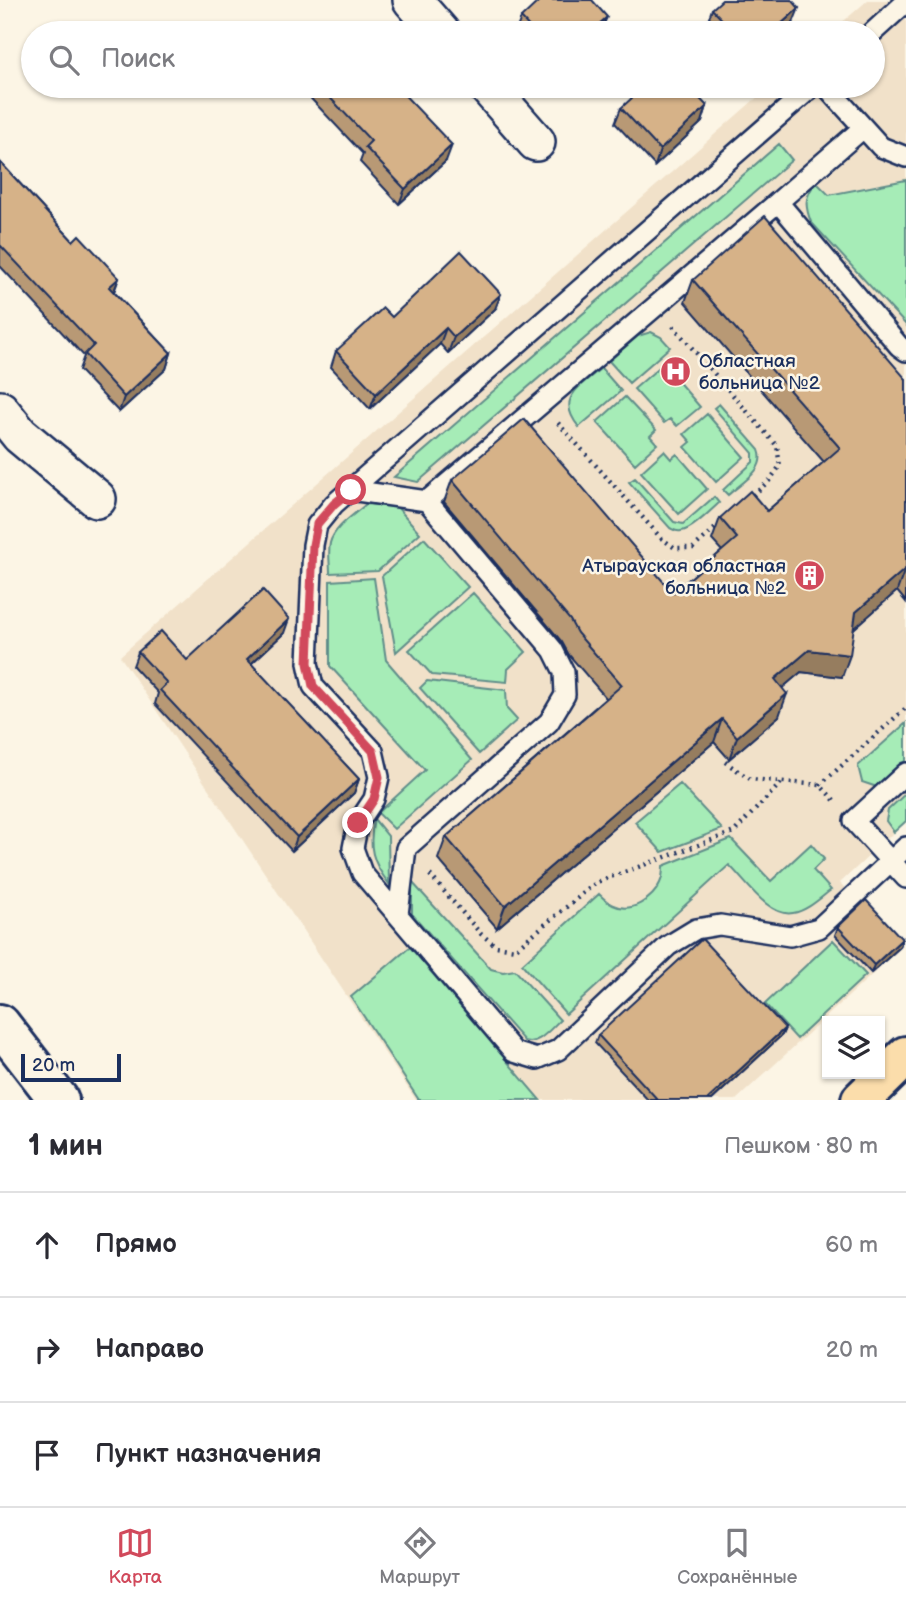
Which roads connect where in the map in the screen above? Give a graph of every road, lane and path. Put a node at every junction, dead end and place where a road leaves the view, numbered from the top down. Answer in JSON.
{"nodes":[{"id":1,"x":412,"y":0,"type":"edge"},
{"id":2,"x":906,"y":2,"type":"edge"},
{"id":3,"x":430,"y":21,"type":"edge"},
{"id":4,"x":885,"y":21,"type":"edge"},
{"id":5,"x":497,"y":98,"type":"edge"},
{"id":6,"x":799,"y":98,"type":"edge"},
{"id":7,"x":837,"y":98,"type":"edge"},
{"id":8,"x":863,"y":128,"type":"junction"},
{"id":9,"x":536,"y":142,"type":"dead end"},
{"id":10,"x":906,"y":157,"type":"edge"},
{"id":11,"x":778,"y":202,"type":"junction"},
{"id":12,"x":656,"y":306,"type":"junction"},
{"id":13,"x":906,"y":351,"type":"edge"},
{"id":14,"x":541,"y":404,"type":"junction"},
{"id":15,"x":0,"y":410,"type":"edge"},
{"id":16,"x":351,"y":490,"type":"junction"},
{"id":17,"x":750,"y":498,"type":"edge"},
{"id":18,"x":97,"y":499,"type":"dead end"},
{"id":19,"x":427,"y":501,"type":"junction"},
{"id":20,"x":722,"y":523,"type":"edge"},
{"id":21,"x":906,"y":708,"type":"edge"},
{"id":22,"x":725,"y":762,"type":"dead end"},
{"id":23,"x":906,"y":773,"type":"edge"},
{"id":24,"x":781,"y":783,"type":"junction"},
{"id":25,"x":820,"y":785,"type":"junction"},
{"id":26,"x":854,"y":821,"type":"junction"},
{"id":27,"x":906,"y":847,"type":"edge"},
{"id":28,"x":406,"y":848,"type":"junction"},
{"id":29,"x":890,"y":861,"type":"junction"},
{"id":30,"x":906,"y":878,"type":"edge"},
{"id":31,"x":398,"y":914,"type":"junction"},
{"id":32,"x":0,"y":1024,"type":"edge"},
{"id":33,"x":906,"y":1056,"type":"edge"},
{"id":34,"x":59,"y":1100,"type":"edge"},
{"id":35,"x":861,"y":1100,"type":"edge"}],
"edges":[{"from":1,"to":3,"type":"street"},
{"from":2,"to":4,"type":"lane"},
{"from":5,"to":9,"type":"street"},
{"from":6,"to":16,"type":"lane"},
{"from":7,"to":8,"type":"lane"},
{"from":8,"to":10,"type":"lane"},
{"from":8,"to":11,"type":"lane"},
{"from":11,"to":12,"type":"lane"},
{"from":11,"to":13,"type":"lane"},
{"from":12,"to":14,"type":"lane"},
{"from":12,"to":17,"type":"path"},
{"from":14,"to":19,"type":"lane"},
{"from":14,"to":20,"type":"path"},
{"from":15,"to":18,"type":"street"},
{"from":16,"to":19,"type":"lane"},
{"from":16,"to":31,"type":"lane"},
{"from":19,"to":28,"type":"lane"},
{"from":21,"to":25,"type":"path"},
{"from":22,"to":24,"type":"path"},
{"from":23,"to":26,"type":"lane"},
{"from":24,"to":25,"type":"path"},
{"from":24,"to":28,"type":"path"},
{"from":25,"to":26,"type":"path"},
{"from":26,"to":29,"type":"lane"},
{"from":27,"to":29,"type":"lane"},
{"from":28,"to":31,"type":"lane"},
{"from":29,"to":30,"type":"lane"},
{"from":29,"to":31,"type":"lane"},
{"from":32,"to":34,"type":"street"},
{"from":33,"to":35,"type":"main road"}]}
